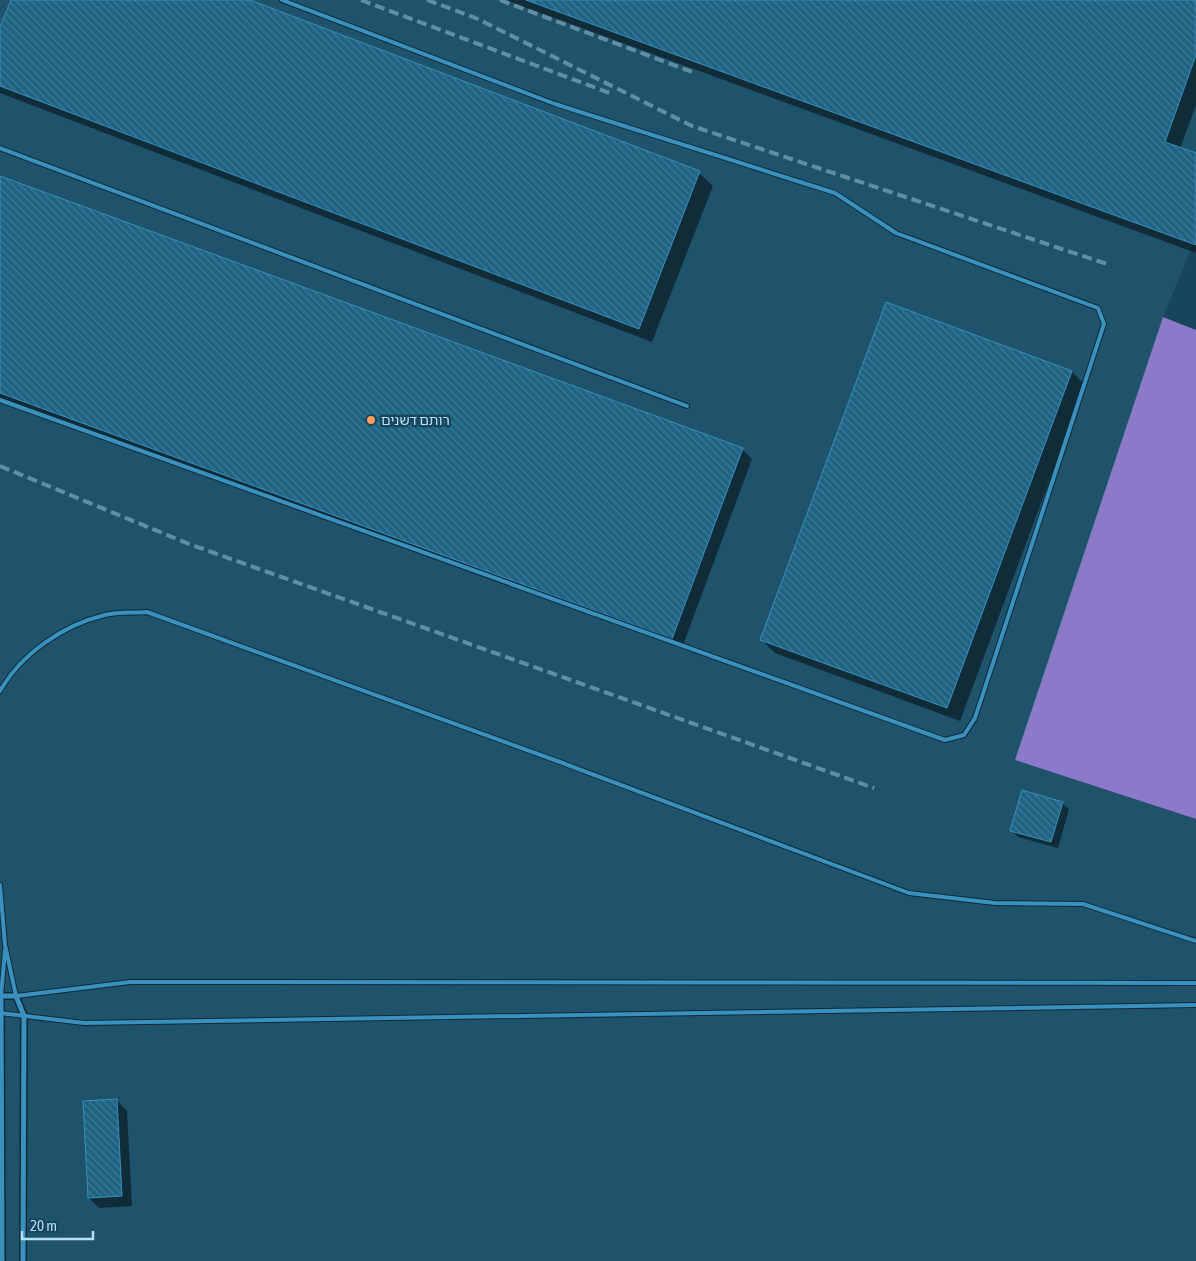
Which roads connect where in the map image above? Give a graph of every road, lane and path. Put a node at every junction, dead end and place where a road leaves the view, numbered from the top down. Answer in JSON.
{"nodes":[{"id":1,"x":282,"y":0,"type":"edge"},
{"id":2,"x":0,"y":148,"type":"edge"},
{"id":3,"x":0,"y":400,"type":"edge"},
{"id":4,"x":688,"y":406,"type":"dead end"},
{"id":5,"x":0,"y":691,"type":"edge"},
{"id":6,"x":0,"y":885,"type":"edge"},
{"id":7,"x":1196,"y":941,"type":"edge"},
{"id":8,"x":5,"y":945,"type":"junction"},
{"id":9,"x":1196,"y":982,"type":"edge"},
{"id":10,"x":0,"y":996,"type":"edge"},
{"id":11,"x":16,"y":996,"type":"junction"},
{"id":12,"x":1196,"y":1005,"type":"edge"},
{"id":13,"x":1,"y":1013,"type":"edge"},
{"id":14,"x":24,"y":1016,"type":"junction"},
{"id":15,"x":1,"y":1036,"type":"edge"},
{"id":16,"x":2,"y":1261,"type":"edge"},
{"id":17,"x":23,"y":1261,"type":"edge"}],
"edges":[{"from":1,"to":3,"type":"lane"},
{"from":2,"to":4,"type":"lane"},
{"from":5,"to":7,"type":"lane"},
{"from":6,"to":8,"type":"lane"},
{"from":8,"to":10,"type":"lane"},
{"from":8,"to":11,"type":"lane"},
{"from":9,"to":11,"type":"lane"},
{"from":10,"to":11,"type":"street"},
{"from":10,"to":13,"type":"street"},
{"from":11,"to":14,"type":"street"},
{"from":12,"to":14,"type":"lane"},
{"from":13,"to":14,"type":"lane"},
{"from":13,"to":15,"type":"street"},
{"from":14,"to":17,"type":"street"},
{"from":15,"to":16,"type":"street"}]}
